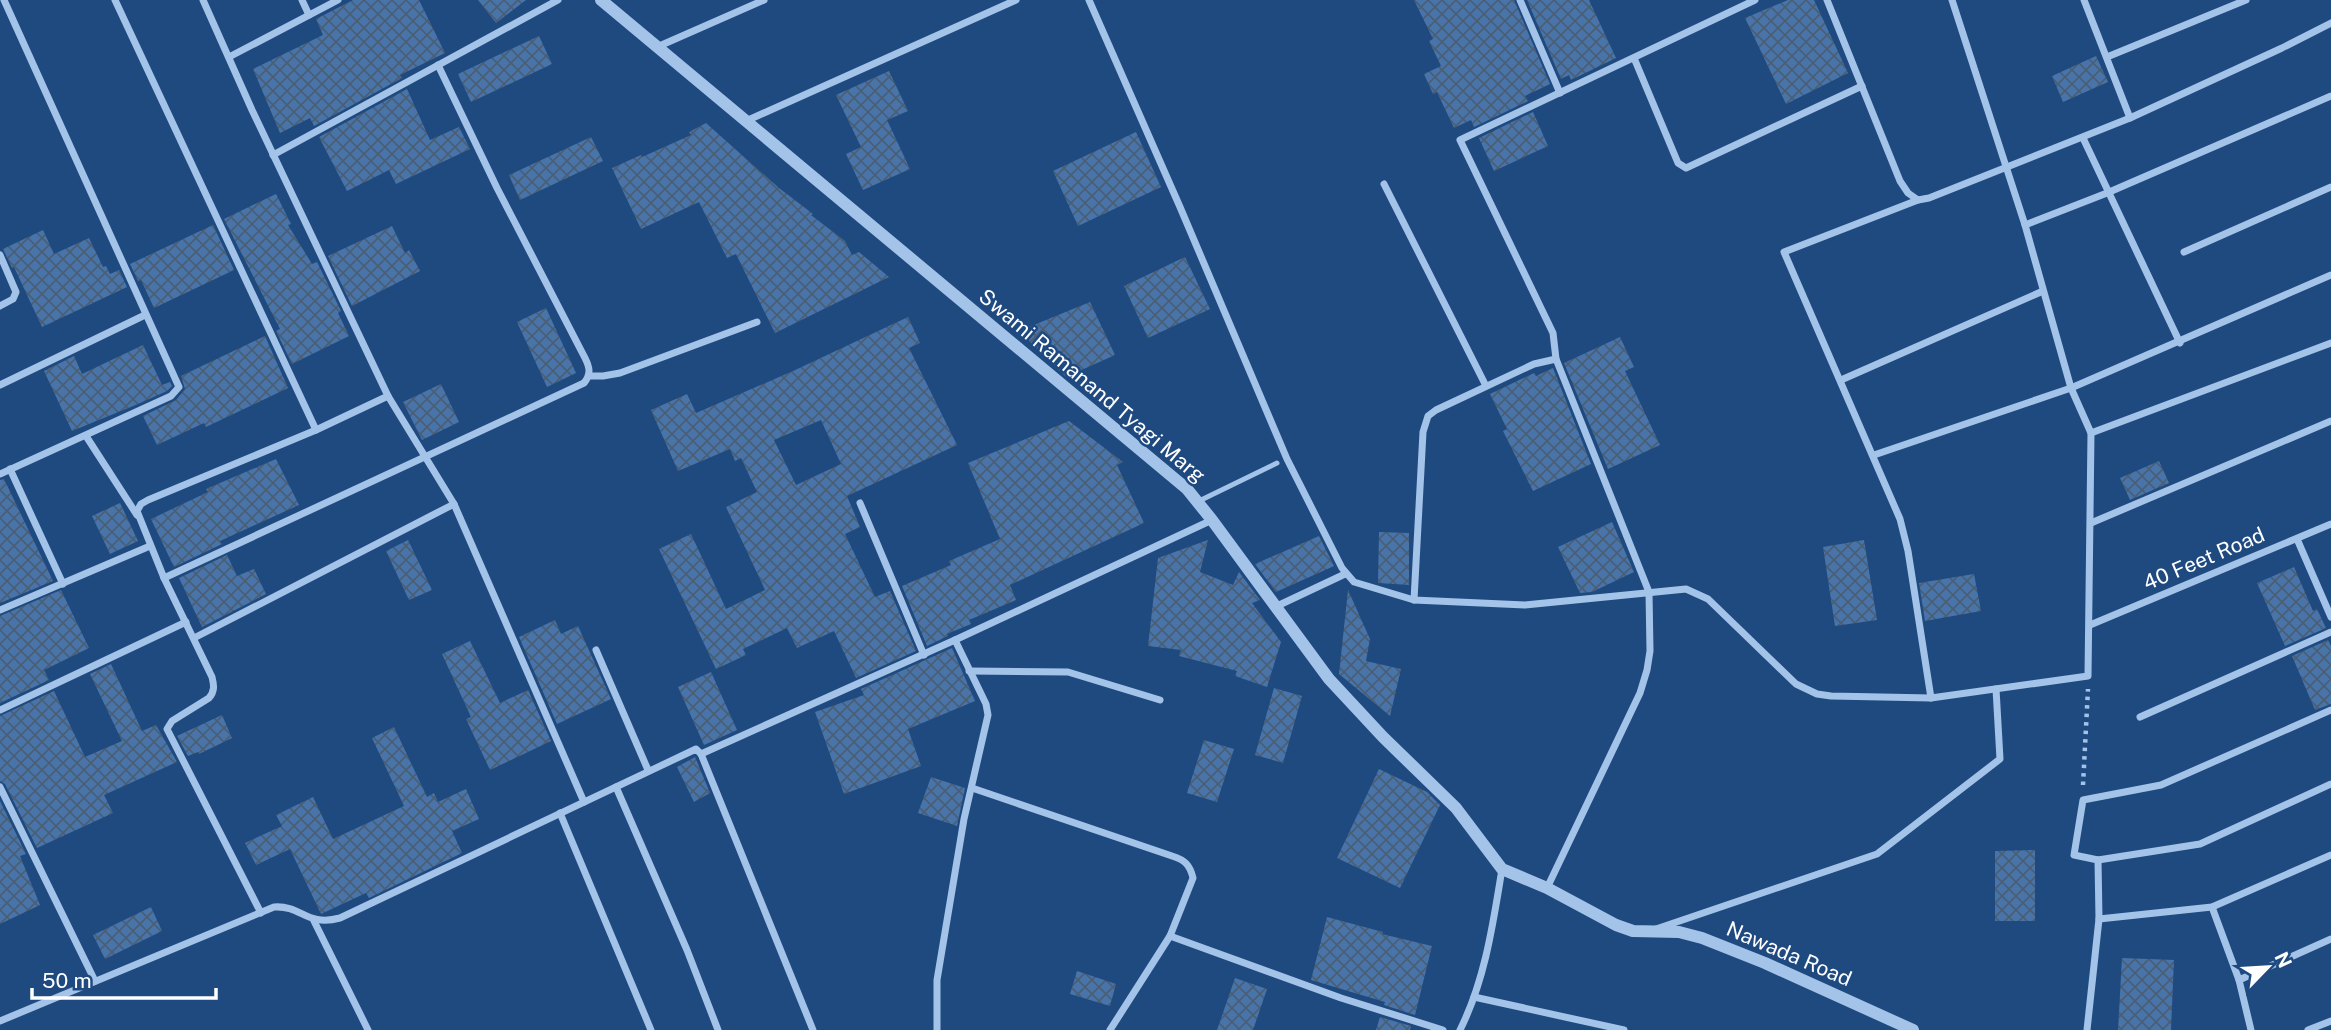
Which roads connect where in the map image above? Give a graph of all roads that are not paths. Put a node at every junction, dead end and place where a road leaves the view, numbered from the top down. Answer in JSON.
{"nodes":[{"id":1,"x":4,"y":0,"type":"edge"},
{"id":2,"x":115,"y":0,"type":"edge"},
{"id":3,"x":203,"y":0,"type":"edge"},
{"id":4,"x":302,"y":0,"type":"edge"},
{"id":5,"x":338,"y":0,"type":"edge"},
{"id":6,"x":558,"y":0,"type":"edge"},
{"id":7,"x":601,"y":0,"type":"edge"},
{"id":8,"x":764,"y":0,"type":"edge"},
{"id":9,"x":1016,"y":0,"type":"edge"},
{"id":10,"x":1088,"y":0,"type":"edge"},
{"id":11,"x":1520,"y":0,"type":"edge"},
{"id":12,"x":1755,"y":0,"type":"edge"},
{"id":13,"x":1827,"y":0,"type":"edge"},
{"id":14,"x":1952,"y":0,"type":"edge"},
{"id":15,"x":2084,"y":0,"type":"edge"},
{"id":16,"x":2246,"y":0,"type":"edge"},
{"id":17,"x":309,"y":15,"type":"junction"},
{"id":18,"x":2331,"y":23,"type":"edge"},
{"id":19,"x":657,"y":47,"type":"junction"},
{"id":20,"x":229,"y":57,"type":"junction"},
{"id":21,"x":2107,"y":57,"type":"junction"},
{"id":22,"x":1633,"y":58,"type":"junction"},
{"id":23,"x":438,"y":65,"type":"junction"},
{"id":24,"x":1862,"y":86,"type":"junction"},
{"id":25,"x":1560,"y":93,"type":"junction"},
{"id":26,"x":2331,"y":96,"type":"edge"},
{"id":27,"x":2130,"y":118,"type":"junction"},
{"id":28,"x":746,"y":121,"type":"junction"},
{"id":29,"x":2082,"y":138,"type":"junction"},
{"id":30,"x":273,"y":155,"type":"junction"},
{"id":31,"x":2006,"y":167,"type":"junction"},
{"id":32,"x":1384,"y":184,"type":"dead end"},
{"id":33,"x":2331,"y":187,"type":"edge"},
{"id":34,"x":2107,"y":192,"type":"junction"},
{"id":35,"x":1918,"y":200,"type":"junction"},
{"id":36,"x":2025,"y":225,"type":"junction"},
{"id":37,"x":2184,"y":252,"type":"dead end"},
{"id":38,"x":0,"y":255,"type":"edge"},
{"id":39,"x":2331,"y":275,"type":"edge"},
{"id":40,"x":2043,"y":291,"type":"junction"},
{"id":41,"x":0,"y":306,"type":"edge"},
{"id":42,"x":145,"y":315,"type":"junction"},
{"id":43,"x":757,"y":322,"type":"dead end"},
{"id":44,"x":2180,"y":343,"type":"junction"},
{"id":45,"x":2331,"y":343,"type":"edge"},
{"id":46,"x":1556,"y":359,"type":"junction"},
{"id":47,"x":589,"y":376,"type":"junction"},
{"id":48,"x":1841,"y":380,"type":"junction"},
{"id":49,"x":0,"y":385,"type":"edge"},
{"id":50,"x":1486,"y":386,"type":"junction"},
{"id":51,"x":2071,"y":388,"type":"junction"},
{"id":52,"x":388,"y":396,"type":"junction"},
{"id":53,"x":2331,"y":421,"type":"edge"},
{"id":54,"x":316,"y":430,"type":"junction"},
{"id":55,"x":2091,"y":433,"type":"junction"},
{"id":56,"x":86,"y":436,"type":"junction"},
{"id":57,"x":1874,"y":455,"type":"junction"},
{"id":58,"x":427,"y":457,"type":"junction"},
{"id":59,"x":1277,"y":463,"type":"dead end"},
{"id":60,"x":10,"y":469,"type":"junction"},
{"id":61,"x":0,"y":474,"type":"edge"},
{"id":62,"x":1199,"y":501,"type":"junction"},
{"id":63,"x":859,"y":503,"type":"dead end"},
{"id":64,"x":454,"y":504,"type":"junction"},
{"id":65,"x":139,"y":517,"type":"junction"},
{"id":66,"x":1212,"y":520,"type":"junction"},
{"id":67,"x":2091,"y":523,"type":"junction"},
{"id":68,"x":2331,"y":524,"type":"edge"},
{"id":69,"x":2297,"y":539,"type":"junction"},
{"id":70,"x":150,"y":546,"type":"junction"},
{"id":71,"x":1345,"y":574,"type":"junction"},
{"id":72,"x":164,"y":578,"type":"junction"},
{"id":73,"x":63,"y":583,"type":"junction"},
{"id":74,"x":1649,"y":592,"type":"junction"},
{"id":75,"x":1414,"y":600,"type":"junction"},
{"id":76,"x":1275,"y":607,"type":"junction"},
{"id":77,"x":0,"y":610,"type":"edge"},
{"id":78,"x":2331,"y":617,"type":"edge"},
{"id":79,"x":186,"y":622,"type":"junction"},
{"id":80,"x":2090,"y":625,"type":"junction"},
{"id":81,"x":2331,"y":632,"type":"edge"},
{"id":82,"x":194,"y":638,"type":"junction"},
{"id":83,"x":955,"y":640,"type":"junction"},
{"id":84,"x":596,"y":650,"type":"dead end"},
{"id":85,"x":924,"y":654,"type":"junction"},
{"id":86,"x":970,"y":671,"type":"junction"},
{"id":87,"x":1996,"y":689,"type":"junction"},
{"id":88,"x":1931,"y":698,"type":"junction"},
{"id":89,"x":1160,"y":700,"type":"dead end"},
{"id":90,"x":0,"y":710,"type":"edge"},
{"id":91,"x":2331,"y":710,"type":"edge"},
{"id":92,"x":2140,"y":717,"type":"dead end"},
{"id":93,"x":701,"y":754,"type":"junction"},
{"id":94,"x":648,"y":770,"type":"junction"},
{"id":95,"x":2331,"y":784,"type":"edge"},
{"id":96,"x":0,"y":787,"type":"edge"},
{"id":97,"x":616,"y":787,"type":"junction"},
{"id":98,"x":972,"y":788,"type":"junction"},
{"id":99,"x":584,"y":802,"type":"junction"},
{"id":100,"x":560,"y":813,"type":"junction"},
{"id":101,"x":2331,"y":855,"type":"edge"},
{"id":102,"x":2098,"y":860,"type":"junction"},
{"id":103,"x":1502,"y":869,"type":"junction"},
{"id":104,"x":1547,"y":888,"type":"junction"},
{"id":105,"x":2212,"y":907,"type":"junction"},
{"id":106,"x":261,"y":913,"type":"junction"},
{"id":107,"x":2099,"y":919,"type":"junction"},
{"id":108,"x":314,"y":921,"type":"junction"},
{"id":109,"x":1645,"y":932,"type":"junction"},
{"id":110,"x":1170,"y":936,"type":"junction"},
{"id":111,"x":2331,"y":939,"type":"edge"},
{"id":112,"x":2239,"y":980,"type":"junction"},
{"id":113,"x":95,"y":981,"type":"junction"},
{"id":114,"x":1474,"y":997,"type":"junction"},
{"id":115,"x":0,"y":1021,"type":"edge"},
{"id":116,"x":2331,"y":1021,"type":"edge"},
{"id":117,"x":368,"y":1030,"type":"edge"},
{"id":118,"x":651,"y":1030,"type":"edge"},
{"id":119,"x":718,"y":1030,"type":"edge"},
{"id":120,"x":813,"y":1030,"type":"edge"},
{"id":121,"x":937,"y":1030,"type":"edge"},
{"id":122,"x":1110,"y":1030,"type":"edge"},
{"id":123,"x":1443,"y":1030,"type":"edge"},
{"id":124,"x":1460,"y":1030,"type":"edge"},
{"id":125,"x":1624,"y":1030,"type":"edge"},
{"id":126,"x":1913,"y":1030,"type":"edge"},
{"id":127,"x":2087,"y":1030,"type":"edge"},
{"id":128,"x":2251,"y":1030,"type":"edge"},
{"id":129,"x":2308,"y":1030,"type":"edge"}],
"edges":[{"from":1,"to":42,"type":"street"},
{"from":2,"to":54,"type":"street"},
{"from":3,"to":20,"type":"street"},
{"from":4,"to":17,"type":"street"},
{"from":5,"to":17,"type":"street"},
{"from":6,"to":23,"type":"street"},
{"from":7,"to":19,"type":"street","name":"Swami Ramanand Tyagi Marg"},
{"from":8,"to":19,"type":"street"},
{"from":9,"to":28,"type":"street"},
{"from":10,"to":71,"type":"street"},
{"from":11,"to":25,"type":"street"},
{"from":12,"to":22,"type":"street"},
{"from":13,"to":24,"type":"street"},
{"from":14,"to":31,"type":"street"},
{"from":15,"to":21,"type":"street"},
{"from":16,"to":21,"type":"street"},
{"from":17,"to":20,"type":"street"},
{"from":18,"to":27,"type":"street"},
{"from":19,"to":28,"type":"street","name":"Swami Ramanand Tyagi Marg"},
{"from":20,"to":30,"type":"street"},
{"from":21,"to":27,"type":"street"},
{"from":22,"to":24,"type":"street"},
{"from":22,"to":25,"type":"street"},
{"from":23,"to":30,"type":"street"},
{"from":23,"to":47,"type":"street"},
{"from":24,"to":35,"type":"street"},
{"from":25,"to":46,"type":"street"},
{"from":26,"to":34,"type":"street"},
{"from":27,"to":29,"type":"street"},
{"from":28,"to":62,"type":"street","name":"Swami Ramanand Tyagi Marg"},
{"from":29,"to":31,"type":"street"},
{"from":29,"to":34,"type":"street"},
{"from":30,"to":52,"type":"street"},
{"from":31,"to":35,"type":"street"},
{"from":31,"to":36,"type":"street"},
{"from":32,"to":50,"type":"street"},
{"from":33,"to":37,"type":"street"},
{"from":34,"to":36,"type":"street"},
{"from":34,"to":44,"type":"street"},
{"from":35,"to":48,"type":"street"},
{"from":36,"to":40,"type":"street"},
{"from":38,"to":41,"type":"street"},
{"from":39,"to":44,"type":"street"},
{"from":40,"to":48,"type":"street"},
{"from":40,"to":51,"type":"street"},
{"from":42,"to":49,"type":"street"},
{"from":42,"to":56,"type":"street"},
{"from":43,"to":47,"type":"street"},
{"from":44,"to":51,"type":"street"},
{"from":45,"to":55,"type":"street"},
{"from":46,"to":50,"type":"street"},
{"from":46,"to":74,"type":"street"},
{"from":47,"to":58,"type":"street"},
{"from":48,"to":57,"type":"street"},
{"from":50,"to":75,"type":"street"},
{"from":51,"to":55,"type":"street"},
{"from":51,"to":57,"type":"street"},
{"from":52,"to":54,"type":"street"},
{"from":52,"to":58,"type":"street"},
{"from":53,"to":67,"type":"street"},
{"from":54,"to":65,"type":"street"},
{"from":55,"to":67,"type":"street"},
{"from":56,"to":60,"type":"street"},
{"from":56,"to":65,"type":"street"},
{"from":57,"to":88,"type":"street"},
{"from":58,"to":64,"type":"street"},
{"from":58,"to":72,"type":"street"},
{"from":59,"to":62,"type":"lane"},
{"from":60,"to":61,"type":"street"},
{"from":60,"to":73,"type":"street"},
{"from":62,"to":66,"type":"street","name":"Swami Ramanand Tyagi Marg"},
{"from":63,"to":85,"type":"street"},
{"from":64,"to":82,"type":"street"},
{"from":64,"to":99,"type":"street"},
{"from":65,"to":70,"type":"street"},
{"from":66,"to":76,"type":"street","name":"Swami Ramanand Tyagi Marg"},
{"from":66,"to":83,"type":"street"},
{"from":67,"to":80,"type":"street"},
{"from":68,"to":69,"type":"street","name":"40 Feet Road"},
{"from":69,"to":78,"type":"street"},
{"from":69,"to":80,"type":"street","name":"40 Feet Road"},
{"from":70,"to":72,"type":"street"},
{"from":70,"to":73,"type":"street"},
{"from":71,"to":75,"type":"street"},
{"from":71,"to":76,"type":"street"},
{"from":72,"to":79,"type":"street"},
{"from":73,"to":77,"type":"street"},
{"from":74,"to":75,"type":"street"},
{"from":74,"to":88,"type":"street"},
{"from":74,"to":104,"type":"street"},
{"from":76,"to":103,"type":"street","name":"Swami Ramanand Tyagi Marg"},
{"from":79,"to":82,"type":"street"},
{"from":79,"to":90,"type":"street"},
{"from":80,"to":87,"type":"street"},
{"from":81,"to":92,"type":"street"},
{"from":82,"to":106,"type":"street"},
{"from":83,"to":85,"type":"street"},
{"from":83,"to":86,"type":"street"},
{"from":84,"to":94,"type":"street"},
{"from":85,"to":93,"type":"street"},
{"from":86,"to":89,"type":"street"},
{"from":86,"to":98,"type":"street"},
{"from":87,"to":88,"type":"street"},
{"from":87,"to":109,"type":"street"},
{"from":91,"to":102,"type":"street"},
{"from":93,"to":94,"type":"street"},
{"from":93,"to":120,"type":"street"},
{"from":94,"to":97,"type":"street"},
{"from":95,"to":102,"type":"street"},
{"from":96,"to":113,"type":"street"},
{"from":97,"to":99,"type":"street"},
{"from":97,"to":119,"type":"street"},
{"from":98,"to":110,"type":"street"},
{"from":98,"to":121,"type":"street"},
{"from":99,"to":100,"type":"street"},
{"from":100,"to":108,"type":"street"},
{"from":100,"to":118,"type":"street"},
{"from":101,"to":105,"type":"street"},
{"from":102,"to":107,"type":"street"},
{"from":103,"to":104,"type":"street"},
{"from":103,"to":114,"type":"street"},
{"from":104,"to":109,"type":"street"},
{"from":105,"to":107,"type":"street"},
{"from":105,"to":112,"type":"street"},
{"from":106,"to":108,"type":"street"},
{"from":106,"to":113,"type":"street"},
{"from":107,"to":127,"type":"street"},
{"from":108,"to":117,"type":"street"},
{"from":109,"to":126,"type":"street","name":"Nawada Road"},
{"from":110,"to":122,"type":"street"},
{"from":110,"to":123,"type":"street"},
{"from":111,"to":112,"type":"street"},
{"from":112,"to":128,"type":"street"},
{"from":113,"to":115,"type":"street"},
{"from":114,"to":124,"type":"street"},
{"from":114,"to":125,"type":"street"},
{"from":116,"to":129,"type":"street"}]}
